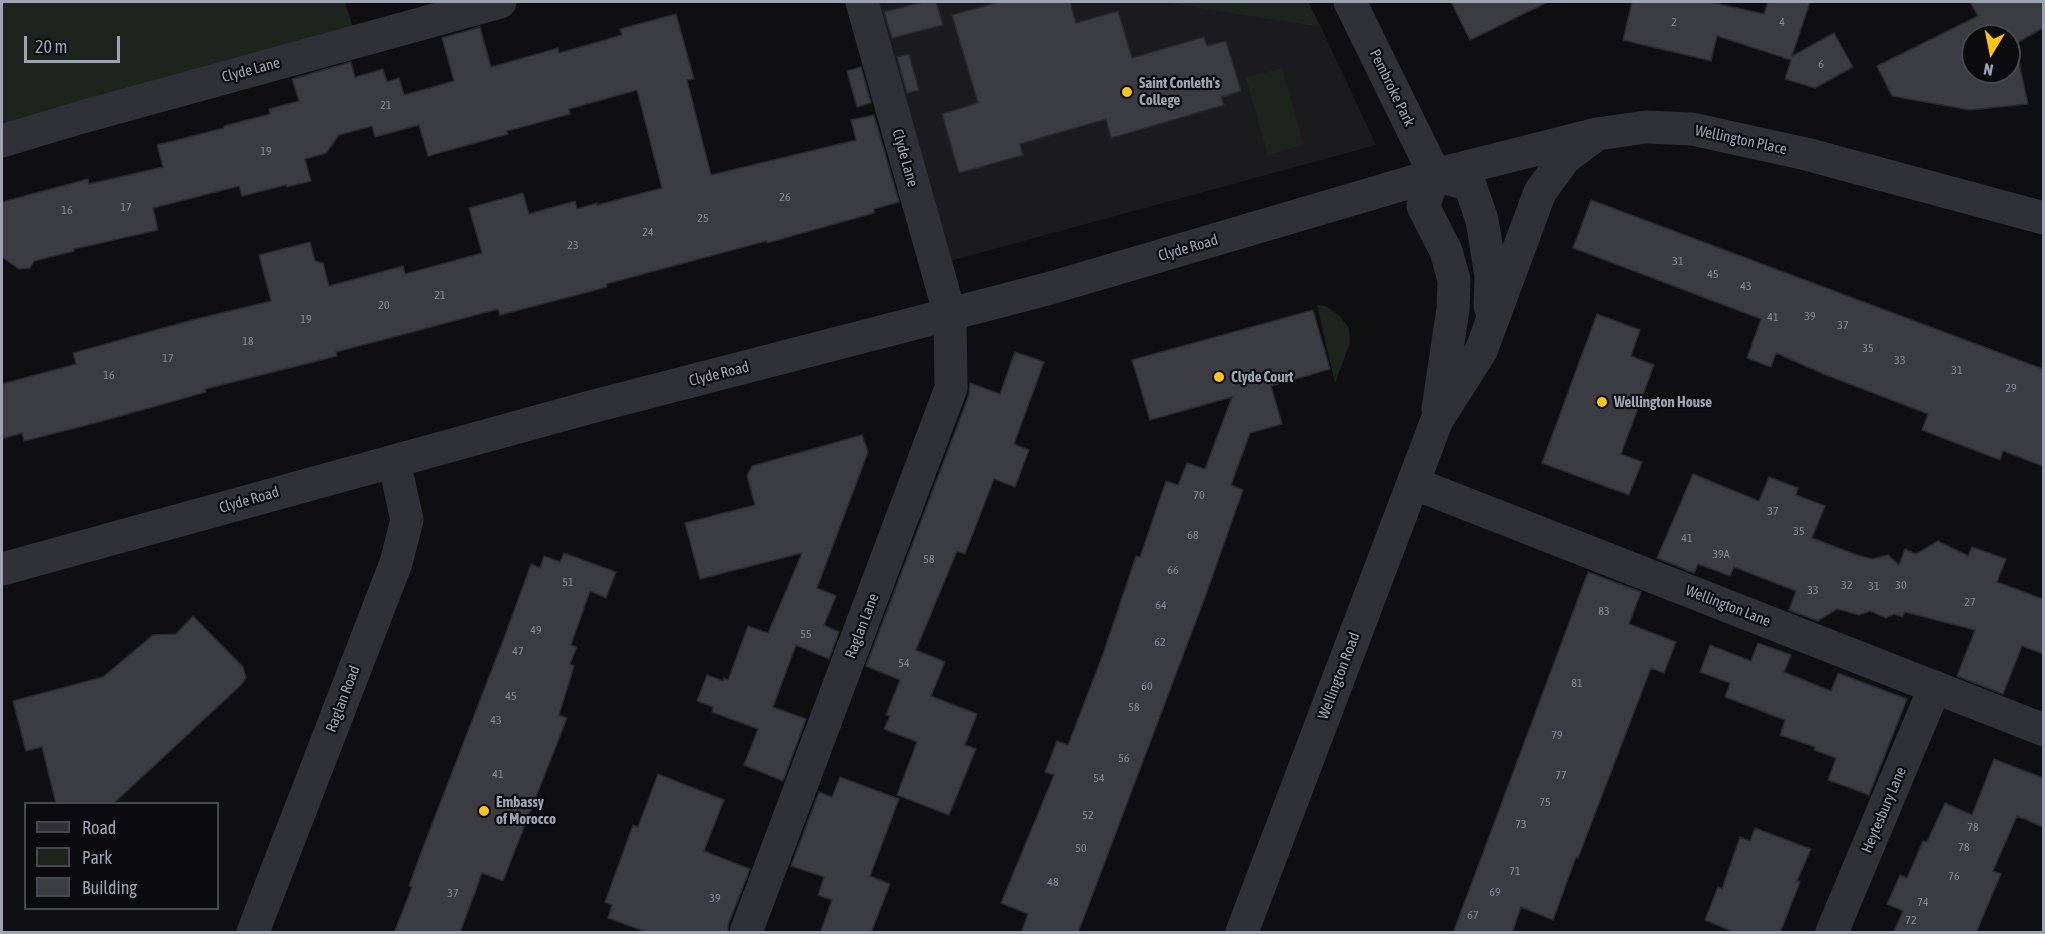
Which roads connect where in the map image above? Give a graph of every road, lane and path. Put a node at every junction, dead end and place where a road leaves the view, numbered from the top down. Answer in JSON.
{"nodes":[{"id":1,"x":500,"y":2,"type":"edge"},
{"id":2,"x":862,"y":2,"type":"edge"},
{"id":3,"x":1350,"y":2,"type":"edge"},
{"id":4,"x":1596,"y":134,"type":"junction"},
{"id":5,"x":2,"y":141,"type":"edge"},
{"id":6,"x":1435,"y":175,"type":"junction"},
{"id":7,"x":2043,"y":219,"type":"edge"},
{"id":8,"x":950,"y":315,"type":"junction"},
{"id":9,"x":1490,"y":325,"type":"junction"},
{"id":10,"x":1437,"y":420,"type":"junction"},
{"id":11,"x":394,"y":461,"type":"junction"},
{"id":12,"x":1413,"y":483,"type":"junction"},
{"id":13,"x":2,"y":569,"type":"edge"},
{"id":14,"x":1935,"y":687,"type":"junction"},
{"id":15,"x":2043,"y":729,"type":"edge"},
{"id":16,"x":253,"y":933,"type":"edge"},
{"id":17,"x":746,"y":933,"type":"edge"},
{"id":18,"x":1242,"y":933,"type":"edge"},
{"id":19,"x":1832,"y":933,"type":"edge"}],
"edges":[{"from":1,"to":5,"type":"street","name":"Clyde Lane"},
{"from":2,"to":8,"type":"street","name":"Clyde Lane"},
{"from":3,"to":6,"type":"street","name":"Pembroke Park"},
{"from":4,"to":6,"type":"street","name":"Wellington Place"},
{"from":4,"to":7,"type":"street","name":"Wellington Place"},
{"from":4,"to":9,"type":"street","name":"Wellington Road"},
{"from":6,"to":8,"type":"street","name":"Clyde Road"},
{"from":6,"to":9,"type":"street","name":"Wellington Road"},
{"from":6,"to":10,"type":"street","name":"Wellington Road"},
{"from":8,"to":11,"type":"street","name":"Clyde Road"},
{"from":8,"to":17,"type":"street","name":"Raglan Lane"},
{"from":9,"to":10,"type":"street","name":"Wellington Road"},
{"from":10,"to":12,"type":"street","name":"Wellington Road"},
{"from":11,"to":13,"type":"street","name":"Clyde Road"},
{"from":11,"to":16,"type":"street","name":"Raglan Road"},
{"from":12,"to":14,"type":"street","name":"Wellington Lane"},
{"from":12,"to":18,"type":"street","name":"Wellington Road"},
{"from":14,"to":15,"type":"street","name":"Wellington Lane"},
{"from":14,"to":19,"type":"street","name":"Heytesbury Lane"}]}
